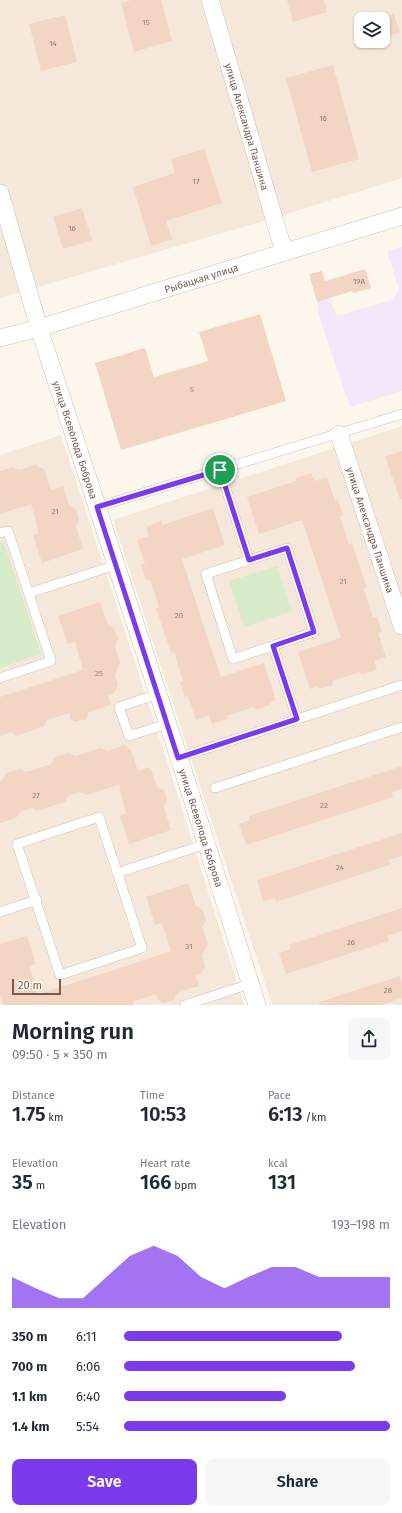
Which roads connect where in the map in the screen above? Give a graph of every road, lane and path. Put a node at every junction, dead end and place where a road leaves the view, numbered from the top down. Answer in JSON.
{"nodes":[{"id":1,"x":210,"y":0,"type":"edge"},
{"id":2,"x":0,"y":193,"type":"edge"},
{"id":3,"x":402,"y":216,"type":"edge"},
{"id":4,"x":284,"y":252,"type":"junction"},
{"id":5,"x":39,"y":328,"type":"junction"},
{"id":6,"x":0,"y":338,"type":"edge"},
{"id":7,"x":402,"y":414,"type":"edge"},
{"id":8,"x":339,"y":434,"type":"junction"},
{"id":9,"x":220,"y":470,"type":"junction"},
{"id":10,"x":97,"y":507,"type":"junction"},
{"id":11,"x":0,"y":534,"type":"edge"},
{"id":12,"x":249,"y":560,"type":"junction"},
{"id":13,"x":116,"y":565,"type":"junction"},
{"id":14,"x":29,"y":593,"type":"junction"},
{"id":15,"x":402,"y":626,"type":"edge"},
{"id":16,"x":273,"y":646,"type":"junction"},
{"id":17,"x":0,"y":678,"type":"edge"},
{"id":18,"x":402,"y":685,"type":"edge"},
{"id":19,"x":158,"y":694,"type":"junction"},
{"id":20,"x":297,"y":719,"type":"junction"},
{"id":21,"x":168,"y":724,"type":"junction"},
{"id":22,"x":402,"y":727,"type":"edge"},
{"id":23,"x":178,"y":758,"type":"junction"},
{"id":24,"x":215,"y":788,"type":"dead end"},
{"id":25,"x":206,"y":844,"type":"junction"},
{"id":26,"x":117,"y":873,"type":"junction"},
{"id":27,"x":37,"y":900,"type":"junction"},
{"id":28,"x":0,"y":912,"type":"edge"},
{"id":29,"x":250,"y":984,"type":"junction"},
{"id":30,"x":185,"y":1005,"type":"edge"},
{"id":31,"x":257,"y":1005,"type":"edge"}],
"edges":[{"from":1,"to":4,"type":"street","name":"улица Александра Паншина"},
{"from":2,"to":5,"type":"street","name":"улица Всеволода Боброва"},
{"from":3,"to":4,"type":"street","name":"Рыбацкая улица"},
{"from":4,"to":5,"type":"street","name":"Рыбацкая улица"},
{"from":5,"to":6,"type":"street","name":"Рыбацкая улица"},
{"from":5,"to":10,"type":"street","name":"улица Всеволода Боброва"},
{"from":7,"to":8,"type":"lane"},
{"from":8,"to":9,"type":"lane"},
{"from":8,"to":15,"type":"street","name":"улица Александра Паншина"},
{"from":9,"to":10,"type":"lane"},
{"from":9,"to":12,"type":"lane"},
{"from":10,"to":13,"type":"street","name":"улица Всеволода Боброва"},
{"from":11,"to":14,"type":"lane"},
{"from":12,"to":16,"type":"lane"},
{"from":12,"to":16,"type":"lane"},
{"from":13,"to":14,"type":"lane"},
{"from":13,"to":19,"type":"street","name":"улица Всеволода Боброва"},
{"from":14,"to":17,"type":"lane"},
{"from":16,"to":20,"type":"lane"},
{"from":18,"to":20,"type":"lane"},
{"from":19,"to":21,"type":"street","name":"улица Всеволода Боброва"},
{"from":19,"to":21,"type":"lane"},
{"from":20,"to":23,"type":"lane"},
{"from":21,"to":23,"type":"street","name":"улица Всеволода Боброва"},
{"from":22,"to":24,"type":"lane"},
{"from":23,"to":25,"type":"street","name":"улица Всеволода Боброва"},
{"from":25,"to":26,"type":"lane"},
{"from":25,"to":29,"type":"street","name":"улица Всеволода Боброва"},
{"from":26,"to":27,"type":"lane"},
{"from":26,"to":27,"type":"lane"},
{"from":27,"to":28,"type":"lane"},
{"from":29,"to":30,"type":"lane"},
{"from":29,"to":31,"type":"street","name":"улица Всеволода Боброва"}]}
